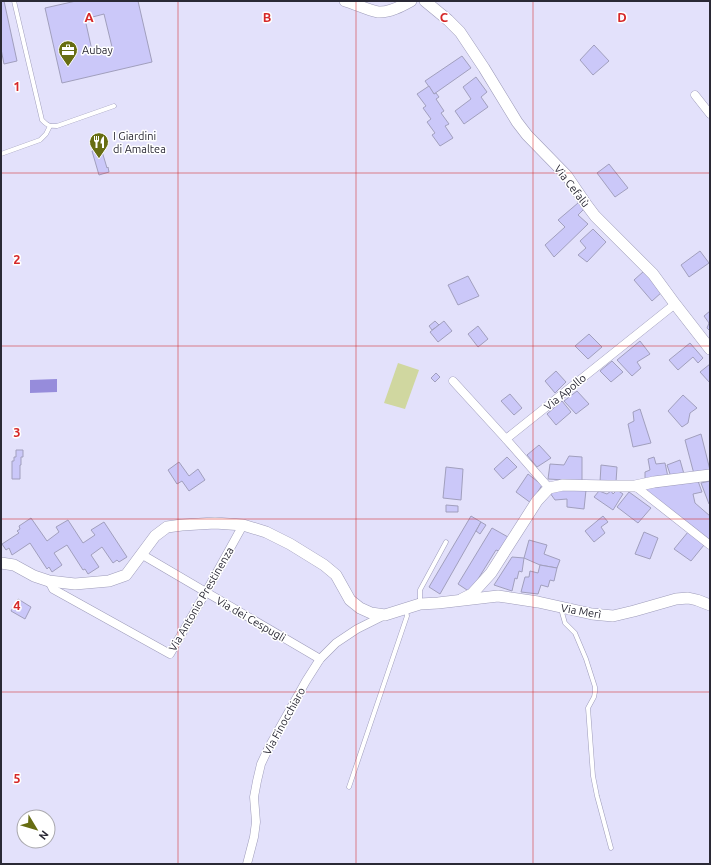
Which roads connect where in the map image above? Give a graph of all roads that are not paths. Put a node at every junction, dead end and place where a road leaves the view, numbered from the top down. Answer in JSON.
{"nodes":[{"id":1,"x":14,"y":1,"type":"edge"},
{"id":2,"x":345,"y":1,"type":"edge"},
{"id":3,"x":411,"y":1,"type":"edge"},
{"id":4,"x":425,"y":1,"type":"edge"},
{"id":5,"x":695,"y":95,"type":"dead end"},
{"id":6,"x":114,"y":106,"type":"dead end"},
{"id":7,"x":710,"y":114,"type":"edge"},
{"id":8,"x":50,"y":126,"type":"junction"},
{"id":9,"x":1,"y":154,"type":"edge"},
{"id":10,"x":675,"y":304,"type":"junction"},
{"id":11,"x":710,"y":349,"type":"edge"},
{"id":12,"x":453,"y":381,"type":"dead end"},
{"id":13,"x":506,"y":440,"type":"junction"},
{"id":14,"x":710,"y":475,"type":"edge"},
{"id":15,"x":635,"y":486,"type":"junction"},
{"id":16,"x":548,"y":488,"type":"junction"},
{"id":17,"x":243,"y":525,"type":"junction"},
{"id":18,"x":446,"y":542,"type":"dead end"},
{"id":19,"x":710,"y":545,"type":"edge"},
{"id":20,"x":141,"y":554,"type":"junction"},
{"id":21,"x":1,"y":563,"type":"edge"},
{"id":22,"x":491,"y":573,"type":"junction"},
{"id":23,"x":49,"y":581,"type":"junction"},
{"id":24,"x":206,"y":592,"type":"junction"},
{"id":25,"x":498,"y":596,"type":"junction"},
{"id":26,"x":460,"y":600,"type":"junction"},
{"id":27,"x":420,"y":604,"type":"junction"},
{"id":28,"x":710,"y":605,"type":"edge"},
{"id":29,"x":560,"y":607,"type":"junction"},
{"id":30,"x":406,"y":608,"type":"junction"},
{"id":31,"x":385,"y":615,"type":"junction"},
{"id":32,"x":320,"y":659,"type":"junction"},
{"id":33,"x":349,"y":787,"type":"dead end"},
{"id":34,"x":611,"y":848,"type":"dead end"},
{"id":35,"x":247,"y":864,"type":"edge"}],
"edges":[{"from":1,"to":8,"type":"lane"},
{"from":2,"to":3,"type":"street"},
{"from":4,"to":10,"type":"street","name":"Via Cefalù"},
{"from":5,"to":7,"type":"street"},
{"from":6,"to":8,"type":"lane"},
{"from":8,"to":9,"type":"lane"},
{"from":10,"to":11,"type":"street","name":"Via Cefalù"},
{"from":10,"to":13,"type":"street","name":"Via Apollo"},
{"from":12,"to":13,"type":"street"},
{"from":13,"to":16,"type":"street"},
{"from":14,"to":15,"type":"street"},
{"from":15,"to":16,"type":"street"},
{"from":15,"to":19,"type":"street"},
{"from":16,"to":22,"type":"street"},
{"from":17,"to":20,"type":"street"},
{"from":17,"to":24,"type":"street","name":"Via Antonio Prestinenza"},
{"from":17,"to":31,"type":"street"},
{"from":18,"to":27,"type":"lane"},
{"from":20,"to":23,"type":"street"},
{"from":20,"to":24,"type":"street","name":"Via dei Cespugli"},
{"from":21,"to":23,"type":"street"},
{"from":22,"to":25,"type":"street"},
{"from":22,"to":26,"type":"street"},
{"from":23,"to":24,"type":"street","name":"Via Antonio Prestinenza"},
{"from":24,"to":32,"type":"street","name":"Via dei Cespugli"},
{"from":25,"to":26,"type":"street","name":"Via Merì"},
{"from":25,"to":29,"type":"street","name":"Via Merì"},
{"from":26,"to":27,"type":"street","name":"Via Merì"},
{"from":27,"to":30,"type":"street","name":"Via Merì"},
{"from":28,"to":29,"type":"street","name":"Via Merì"},
{"from":29,"to":34,"type":"lane"},
{"from":30,"to":31,"type":"street","name":"Via Merì"},
{"from":30,"to":33,"type":"lane"},
{"from":31,"to":32,"type":"street","name":"Via Finocchiaro"},
{"from":32,"to":35,"type":"street","name":"Via Finocchiaro"}]}
